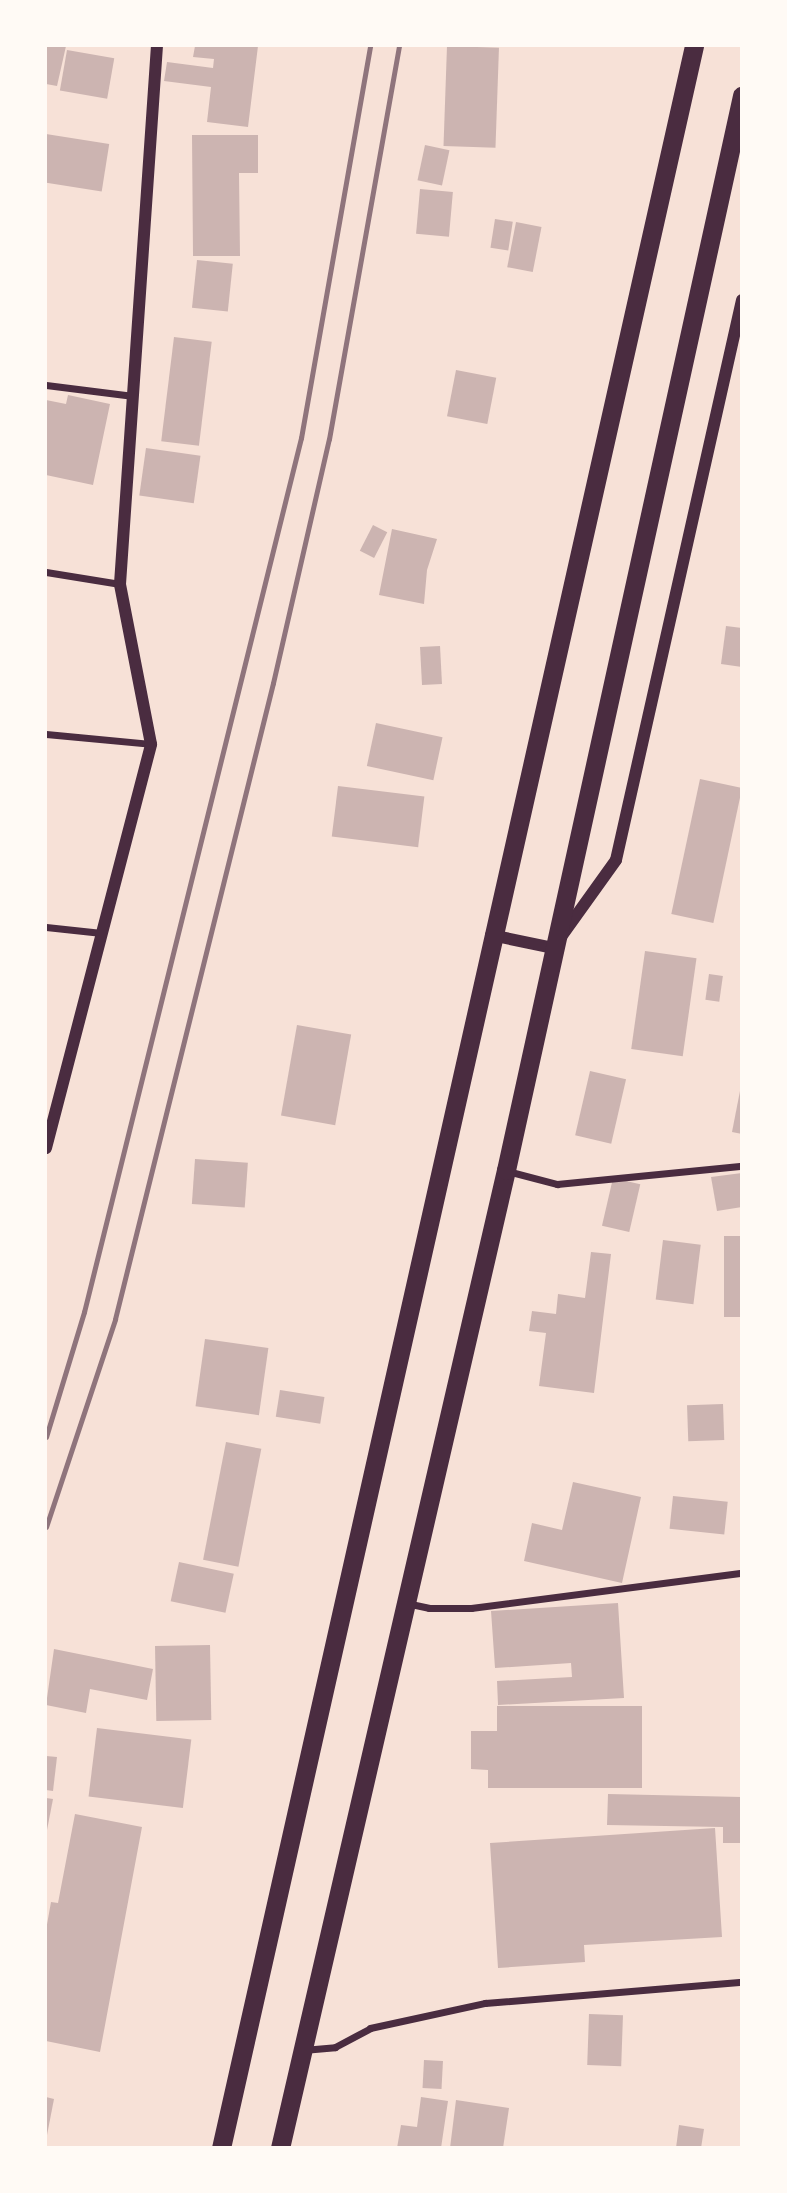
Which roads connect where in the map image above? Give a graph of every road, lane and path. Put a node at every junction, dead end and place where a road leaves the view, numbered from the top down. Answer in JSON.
{"nodes":[{"id":1,"x":157,"y":46,"type":"edge"},
{"id":2,"x":694,"y":46,"type":"edge"},
{"id":3,"x":741,"y":96,"type":"edge"},
{"id":4,"x":741,"y":300,"type":"edge"},
{"id":5,"x":46,"y":385,"type":"edge"},
{"id":6,"x":133,"y":396,"type":"junction"},
{"id":7,"x":46,"y":572,"type":"edge"},
{"id":8,"x":120,"y":584,"type":"junction"},
{"id":9,"x":46,"y":734,"type":"edge"},
{"id":10,"x":152,"y":744,"type":"junction"},
{"id":11,"x":46,"y":927,"type":"edge"},
{"id":12,"x":102,"y":933,"type":"junction"},
{"id":13,"x":491,"y":935,"type":"junction"},
{"id":14,"x":553,"y":948,"type":"junction"},
{"id":15,"x":46,"y":1147,"type":"edge"},
{"id":16,"x":741,"y":1166,"type":"edge"},
{"id":17,"x":506,"y":1170,"type":"junction"},
{"id":18,"x":741,"y":1573,"type":"edge"},
{"id":19,"x":405,"y":1603,"type":"junction"},
{"id":20,"x":741,"y":1982,"type":"edge"},
{"id":21,"x":302,"y":2050,"type":"junction"},
{"id":22,"x":221,"y":2147,"type":"edge"},
{"id":23,"x":281,"y":2147,"type":"edge"}],
"edges":[{"from":1,"to":6,"type":"street"},
{"from":2,"to":13,"type":"highway"},
{"from":3,"to":14,"type":"highway"},
{"from":4,"to":14,"type":"street"},
{"from":5,"to":6,"type":"street"},
{"from":6,"to":8,"type":"street"},
{"from":7,"to":8,"type":"street"},
{"from":8,"to":10,"type":"street"},
{"from":9,"to":10,"type":"street"},
{"from":10,"to":12,"type":"street"},
{"from":11,"to":12,"type":"street"},
{"from":12,"to":15,"type":"street"},
{"from":13,"to":14,"type":"street"},
{"from":13,"to":22,"type":"highway"},
{"from":14,"to":17,"type":"highway"},
{"from":16,"to":17,"type":"street"},
{"from":17,"to":19,"type":"highway"},
{"from":18,"to":19,"type":"street"},
{"from":19,"to":21,"type":"highway"},
{"from":20,"to":21,"type":"street"},
{"from":21,"to":23,"type":"highway"}]}
